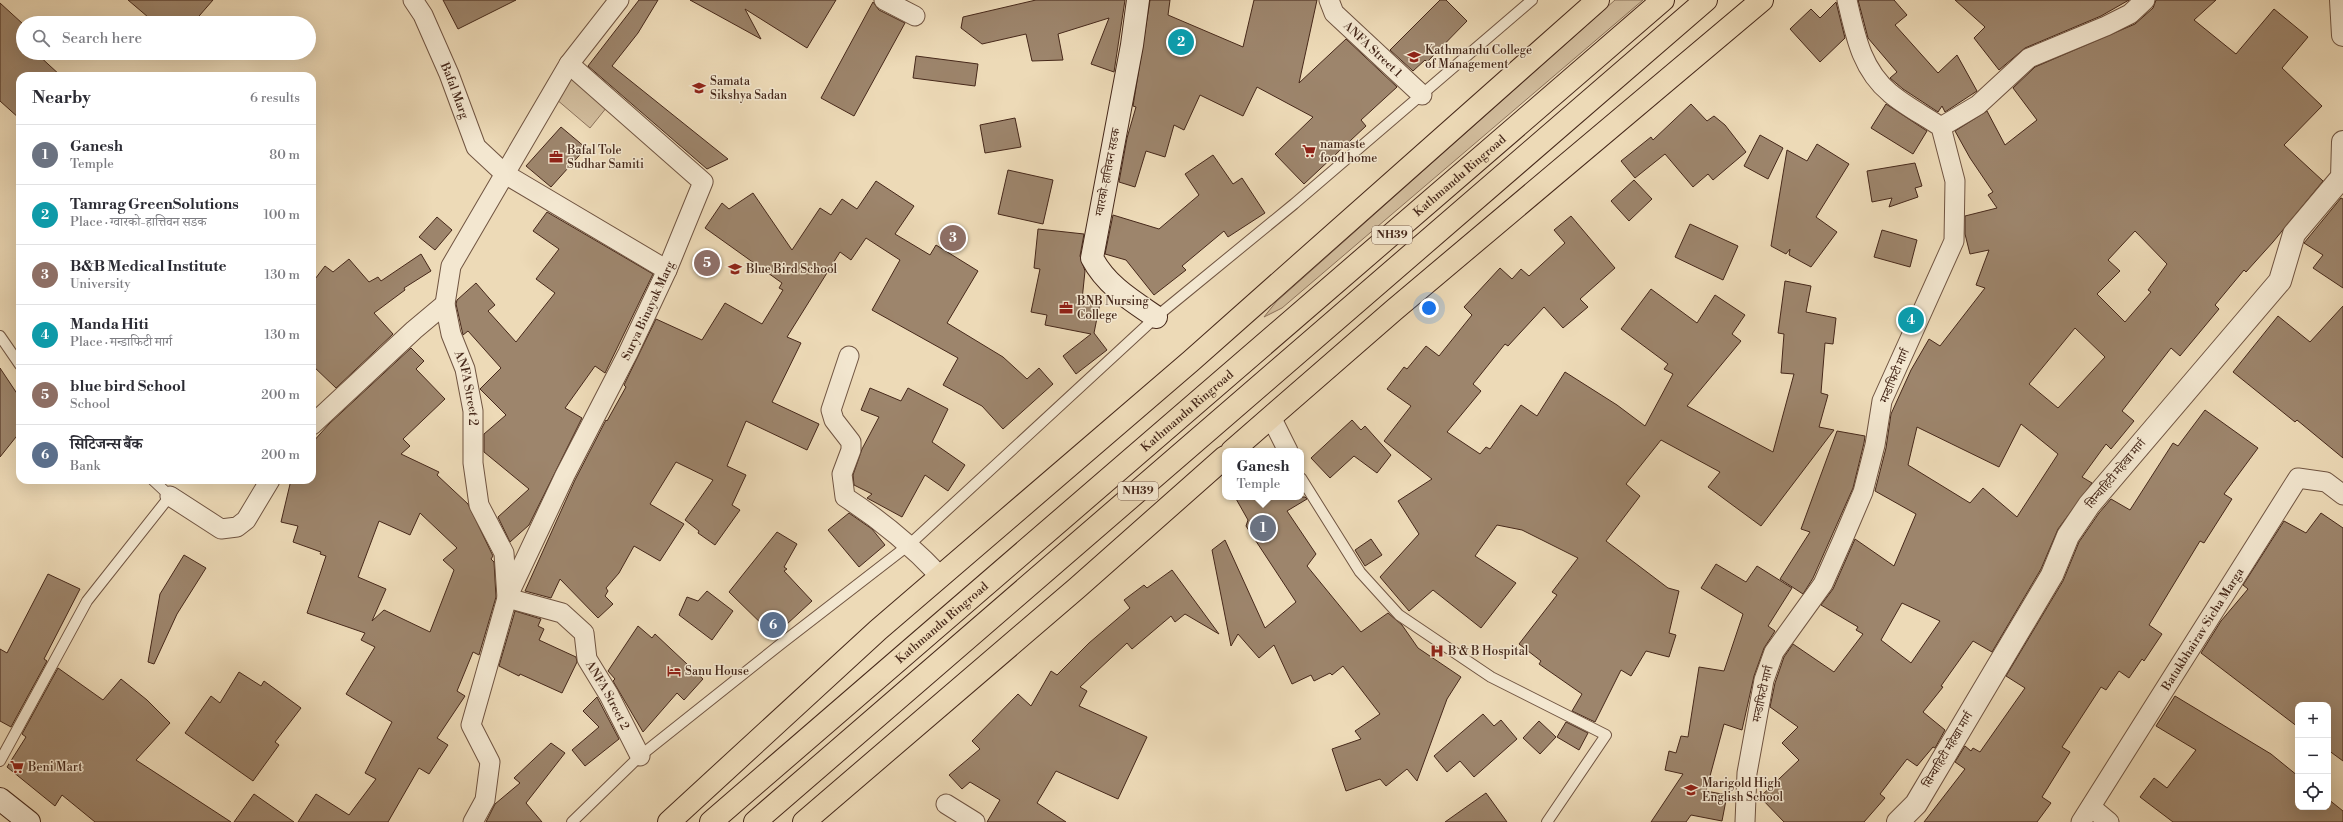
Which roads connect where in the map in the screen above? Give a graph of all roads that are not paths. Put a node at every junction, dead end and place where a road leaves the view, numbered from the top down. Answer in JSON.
{"nodes":[{"id":1,"x":413,"y":0,"type":"edge"},
{"id":2,"x":619,"y":0,"type":"edge"},
{"id":3,"x":884,"y":0,"type":"edge"},
{"id":4,"x":1138,"y":0,"type":"edge"},
{"id":5,"x":1329,"y":0,"type":"edge"},
{"id":6,"x":1532,"y":0,"type":"edge"},
{"id":7,"x":1598,"y":0,"type":"edge"},
{"id":8,"x":1663,"y":0,"type":"edge"},
{"id":9,"x":1706,"y":0,"type":"edge"},
{"id":10,"x":1762,"y":0,"type":"edge"},
{"id":11,"x":1847,"y":0,"type":"edge"},
{"id":12,"x":2145,"y":0,"type":"edge"},
{"id":13,"x":2341,"y":0,"type":"edge"},
{"id":14,"x":915,"y":16,"type":"dead end"},
{"id":15,"x":2343,"y":35,"type":"edge"},
{"id":16,"x":569,"y":64,"type":"junction"},
{"id":17,"x":1422,"y":95,"type":"junction"},
{"id":18,"x":1941,"y":127,"type":"junction"},
{"id":19,"x":2343,"y":142,"type":"edge"},
{"id":20,"x":505,"y":174,"type":"junction"},
{"id":21,"x":2343,"y":177,"type":"edge"},
{"id":22,"x":667,"y":270,"type":"junction"},
{"id":23,"x":445,"y":304,"type":"junction"},
{"id":24,"x":1156,"y":317,"type":"junction"},
{"id":25,"x":0,"y":336,"type":"edge"},
{"id":26,"x":849,"y":356,"type":"dead end"},
{"id":27,"x":16,"y":359,"type":"edge"},
{"id":28,"x":1271,"y":416,"type":"junction"},
{"id":29,"x":316,"y":422,"type":"edge"},
{"id":30,"x":1235,"y":448,"type":"edge"},
{"id":31,"x":1287,"y":448,"type":"edge"},
{"id":32,"x":1222,"y":460,"type":"edge"},
{"id":33,"x":1304,"y":483,"type":"edge"},
{"id":34,"x":157,"y":484,"type":"edge"},
{"id":35,"x":268,"y":484,"type":"edge"},
{"id":36,"x":2343,"y":495,"type":"edge"},
{"id":37,"x":170,"y":496,"type":"junction"},
{"id":38,"x":910,"y":544,"type":"junction"},
{"id":39,"x":940,"y":576,"type":"junction"},
{"id":40,"x":507,"y":598,"type":"junction"},
{"id":41,"x":640,"y":756,"type":"junction"},
{"id":42,"x":0,"y":761,"type":"edge"},
{"id":43,"x":0,"y":799,"type":"edge"},
{"id":44,"x":946,"y":804,"type":"dead end"},
{"id":45,"x":2086,"y":815,"type":"edge"},
{"id":46,"x":29,"y":822,"type":"edge"},
{"id":47,"x":473,"y":822,"type":"edge"},
{"id":48,"x":572,"y":822,"type":"edge"},
{"id":49,"x":669,"y":822,"type":"edge"},
{"id":50,"x":711,"y":822,"type":"edge"},
{"id":51,"x":755,"y":822,"type":"edge"},
{"id":52,"x":804,"y":822,"type":"edge"},
{"id":53,"x":975,"y":822,"type":"edge"},
{"id":54,"x":1547,"y":822,"type":"edge"},
{"id":55,"x":1744,"y":822,"type":"edge"},
{"id":56,"x":1898,"y":822,"type":"edge"},
{"id":57,"x":2109,"y":822,"type":"edge"}],
"edges":[{"from":1,"to":20,"type":"street","name":"Bafal Marg"},
{"from":2,"to":16,"type":"street","name":"ANFA Street 2"},
{"from":3,"to":14,"type":"street"},
{"from":4,"to":24,"type":"street","name":"ग्वारको-हात्तिवन सडक"},
{"from":5,"to":17,"type":"street","name":"ANFA Street 1"},
{"from":6,"to":17,"type":"lane"},
{"from":7,"to":39,"type":"main road"},
{"from":8,"to":50,"type":"main road","name":"Kathmandu Ringroad","number":"NH39"},
{"from":9,"to":51,"type":"main road","number":"NH39"},
{"from":10,"to":28,"type":"main road"},
{"from":11,"to":18,"type":"street"},
{"from":12,"to":18,"type":"street"},
{"from":13,"to":15,"type":"street"},
{"from":16,"to":20,"type":"street","name":"ANFA Street 2"},
{"from":16,"to":22,"type":"street","name":"Surya Binayak Marg"},
{"from":17,"to":24,"type":"lane"},
{"from":18,"to":55,"type":"street","name":"मन्डाफिटी मार्ग"},
{"from":19,"to":21,"type":"street","name":"सिन्चाहिटी महेखा मार्ग"},
{"from":20,"to":22,"type":"street","name":"Bafal Marg"},
{"from":20,"to":23,"type":"street","name":"ANFA Street 2"},
{"from":21,"to":56,"type":"street","name":"सिन्चाहिटी महेखा मार्ग"},
{"from":22,"to":40,"type":"street","name":"Surya Binayak Marg"},
{"from":23,"to":29,"type":"street"},
{"from":23,"to":40,"type":"street","name":"ANFA Street 2"},
{"from":24,"to":38,"type":"lane"},
{"from":25,"to":27,"type":"lane"},
{"from":26,"to":38,"type":"street"},
{"from":28,"to":30,"type":"main road"},
{"from":28,"to":31,"type":"street"},
{"from":32,"to":52,"type":"main road"},
{"from":33,"to":54,"type":"lane"},
{"from":34,"to":37,"type":"lane"},
{"from":35,"to":37,"type":"street"},
{"from":36,"to":45,"type":"street","name":"Batukbhairav Sicha Marga"},
{"from":37,"to":42,"type":"lane"},
{"from":38,"to":39,"type":"street"},
{"from":38,"to":41,"type":"lane"},
{"from":39,"to":49,"type":"main road"},
{"from":40,"to":41,"type":"street","name":"ANFA Street 2"},
{"from":40,"to":47,"type":"street"},
{"from":41,"to":48,"type":"lane"},
{"from":43,"to":46,"type":"street"},
{"from":44,"to":53,"type":"street"},
{"from":45,"to":57,"type":"street"}]}
